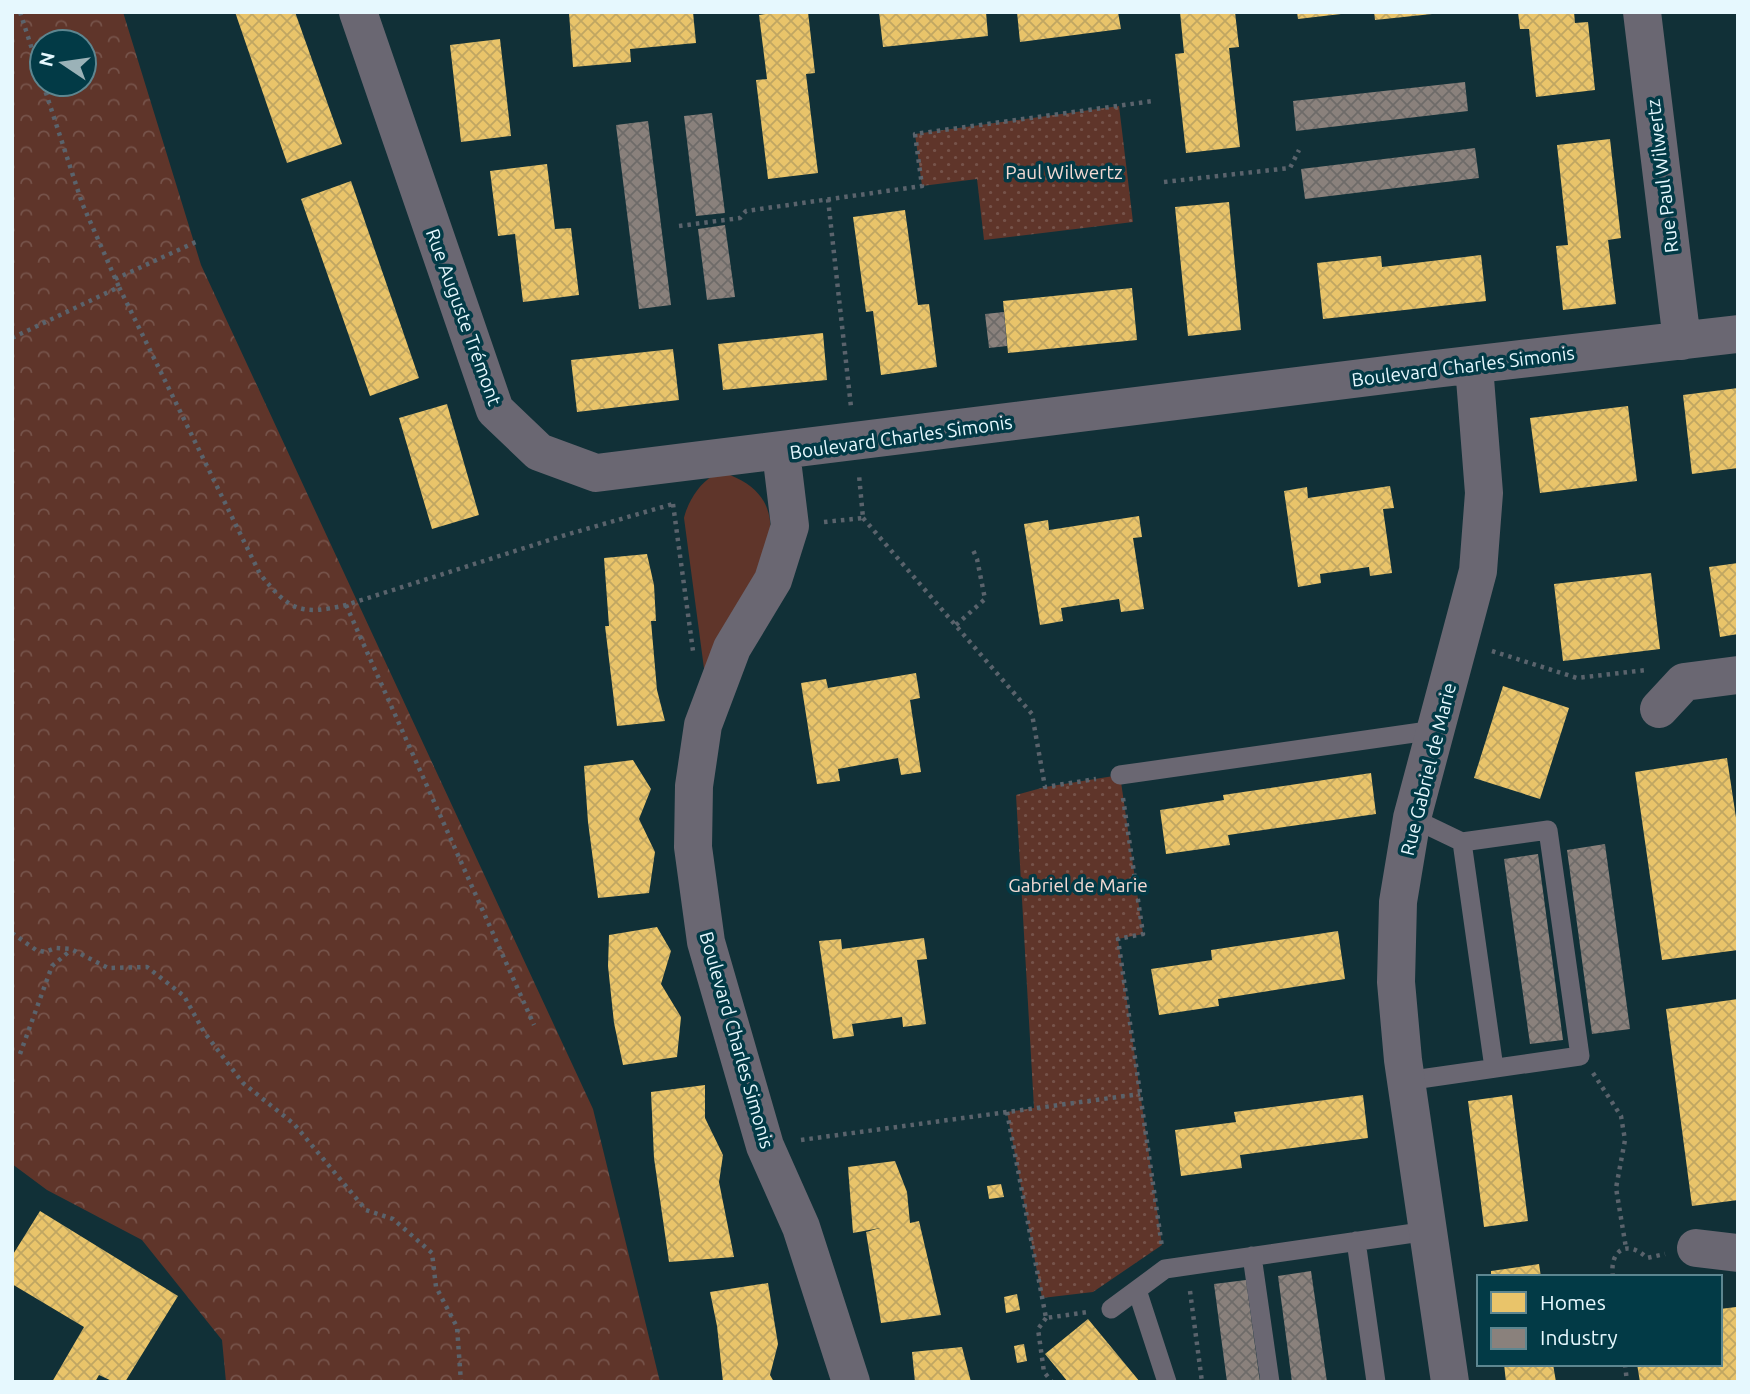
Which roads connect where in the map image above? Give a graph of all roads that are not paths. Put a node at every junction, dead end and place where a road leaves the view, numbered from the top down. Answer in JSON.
{"nodes":[{"id":1,"x":1642,"y":12,"type":"edge"},
{"id":2,"x":362,"y":13,"type":"edge"},
{"id":3,"x":1738,"y":334,"type":"edge"},
{"id":4,"x":1682,"y":341,"type":"junction"},
{"id":5,"x":1474,"y":366,"type":"junction"},
{"id":6,"x":781,"y":452,"type":"junction"},
{"id":7,"x":1738,"y":675,"type":"edge"},
{"id":8,"x":1672,"y":695,"type":"road end"},
{"id":9,"x":1435,"y":730,"type":"junction"},
{"id":10,"x":1120,"y":775,"type":"road end"},
{"id":11,"x":1412,"y":818,"type":"junction"},
{"id":12,"x":1462,"y":842,"type":"junction"},
{"id":13,"x":1494,"y":1068,"type":"junction"},
{"id":14,"x":1406,"y":1081,"type":"junction"},
{"id":15,"x":1428,"y":1231,"type":"junction"},
{"id":16,"x":1356,"y":1241,"type":"junction"},
{"id":17,"x":1696,"y":1248,"type":"road end"},
{"id":18,"x":1738,"y":1253,"type":"edge"},
{"id":19,"x":1252,"y":1256,"type":"junction"},
{"id":20,"x":1137,"y":1290,"type":"junction"},
{"id":21,"x":1111,"y":1309,"type":"road end"},
{"id":22,"x":851,"y":1382,"type":"edge"},
{"id":23,"x":1167,"y":1382,"type":"edge"},
{"id":24,"x":1270,"y":1382,"type":"edge"},
{"id":25,"x":1376,"y":1382,"type":"edge"},
{"id":26,"x":1450,"y":1382,"type":"edge"}],
"edges":[{"from":1,"to":4,"type":"street","name":"Rue Paul Wilwertz"},
{"from":2,"to":6,"type":"street","name":"Rue Auguste Trémont"},
{"from":3,"to":4,"type":"street","name":"Boulevard Charles Simonis"},
{"from":4,"to":5,"type":"street","name":"Boulevard Charles Simonis"},
{"from":5,"to":6,"type":"street","name":"Boulevard Charles Simonis"},
{"from":5,"to":9,"type":"street","name":"Rue Gabriel de Marie"},
{"from":6,"to":22,"type":"street","name":"Boulevard Charles Simonis"},
{"from":7,"to":8,"type":"street"},
{"from":9,"to":10,"type":"lane"},
{"from":9,"to":11,"type":"street","name":"Rue Gabriel de Marie"},
{"from":11,"to":12,"type":"lane"},
{"from":11,"to":14,"type":"street","name":"Rue Gabriel de Marie"},
{"from":12,"to":13,"type":"lane"},
{"from":12,"to":13,"type":"lane"},
{"from":13,"to":14,"type":"lane"},
{"from":14,"to":15,"type":"street","name":"Rue Gabriel de Marie"},
{"from":15,"to":16,"type":"lane"},
{"from":15,"to":26,"type":"street","name":"Rue Gabriel de Marie"},
{"from":16,"to":19,"type":"lane"},
{"from":16,"to":25,"type":"lane"},
{"from":17,"to":18,"type":"street"},
{"from":19,"to":20,"type":"lane"},
{"from":19,"to":24,"type":"lane"},
{"from":20,"to":21,"type":"lane"},
{"from":20,"to":23,"type":"lane"}]}
